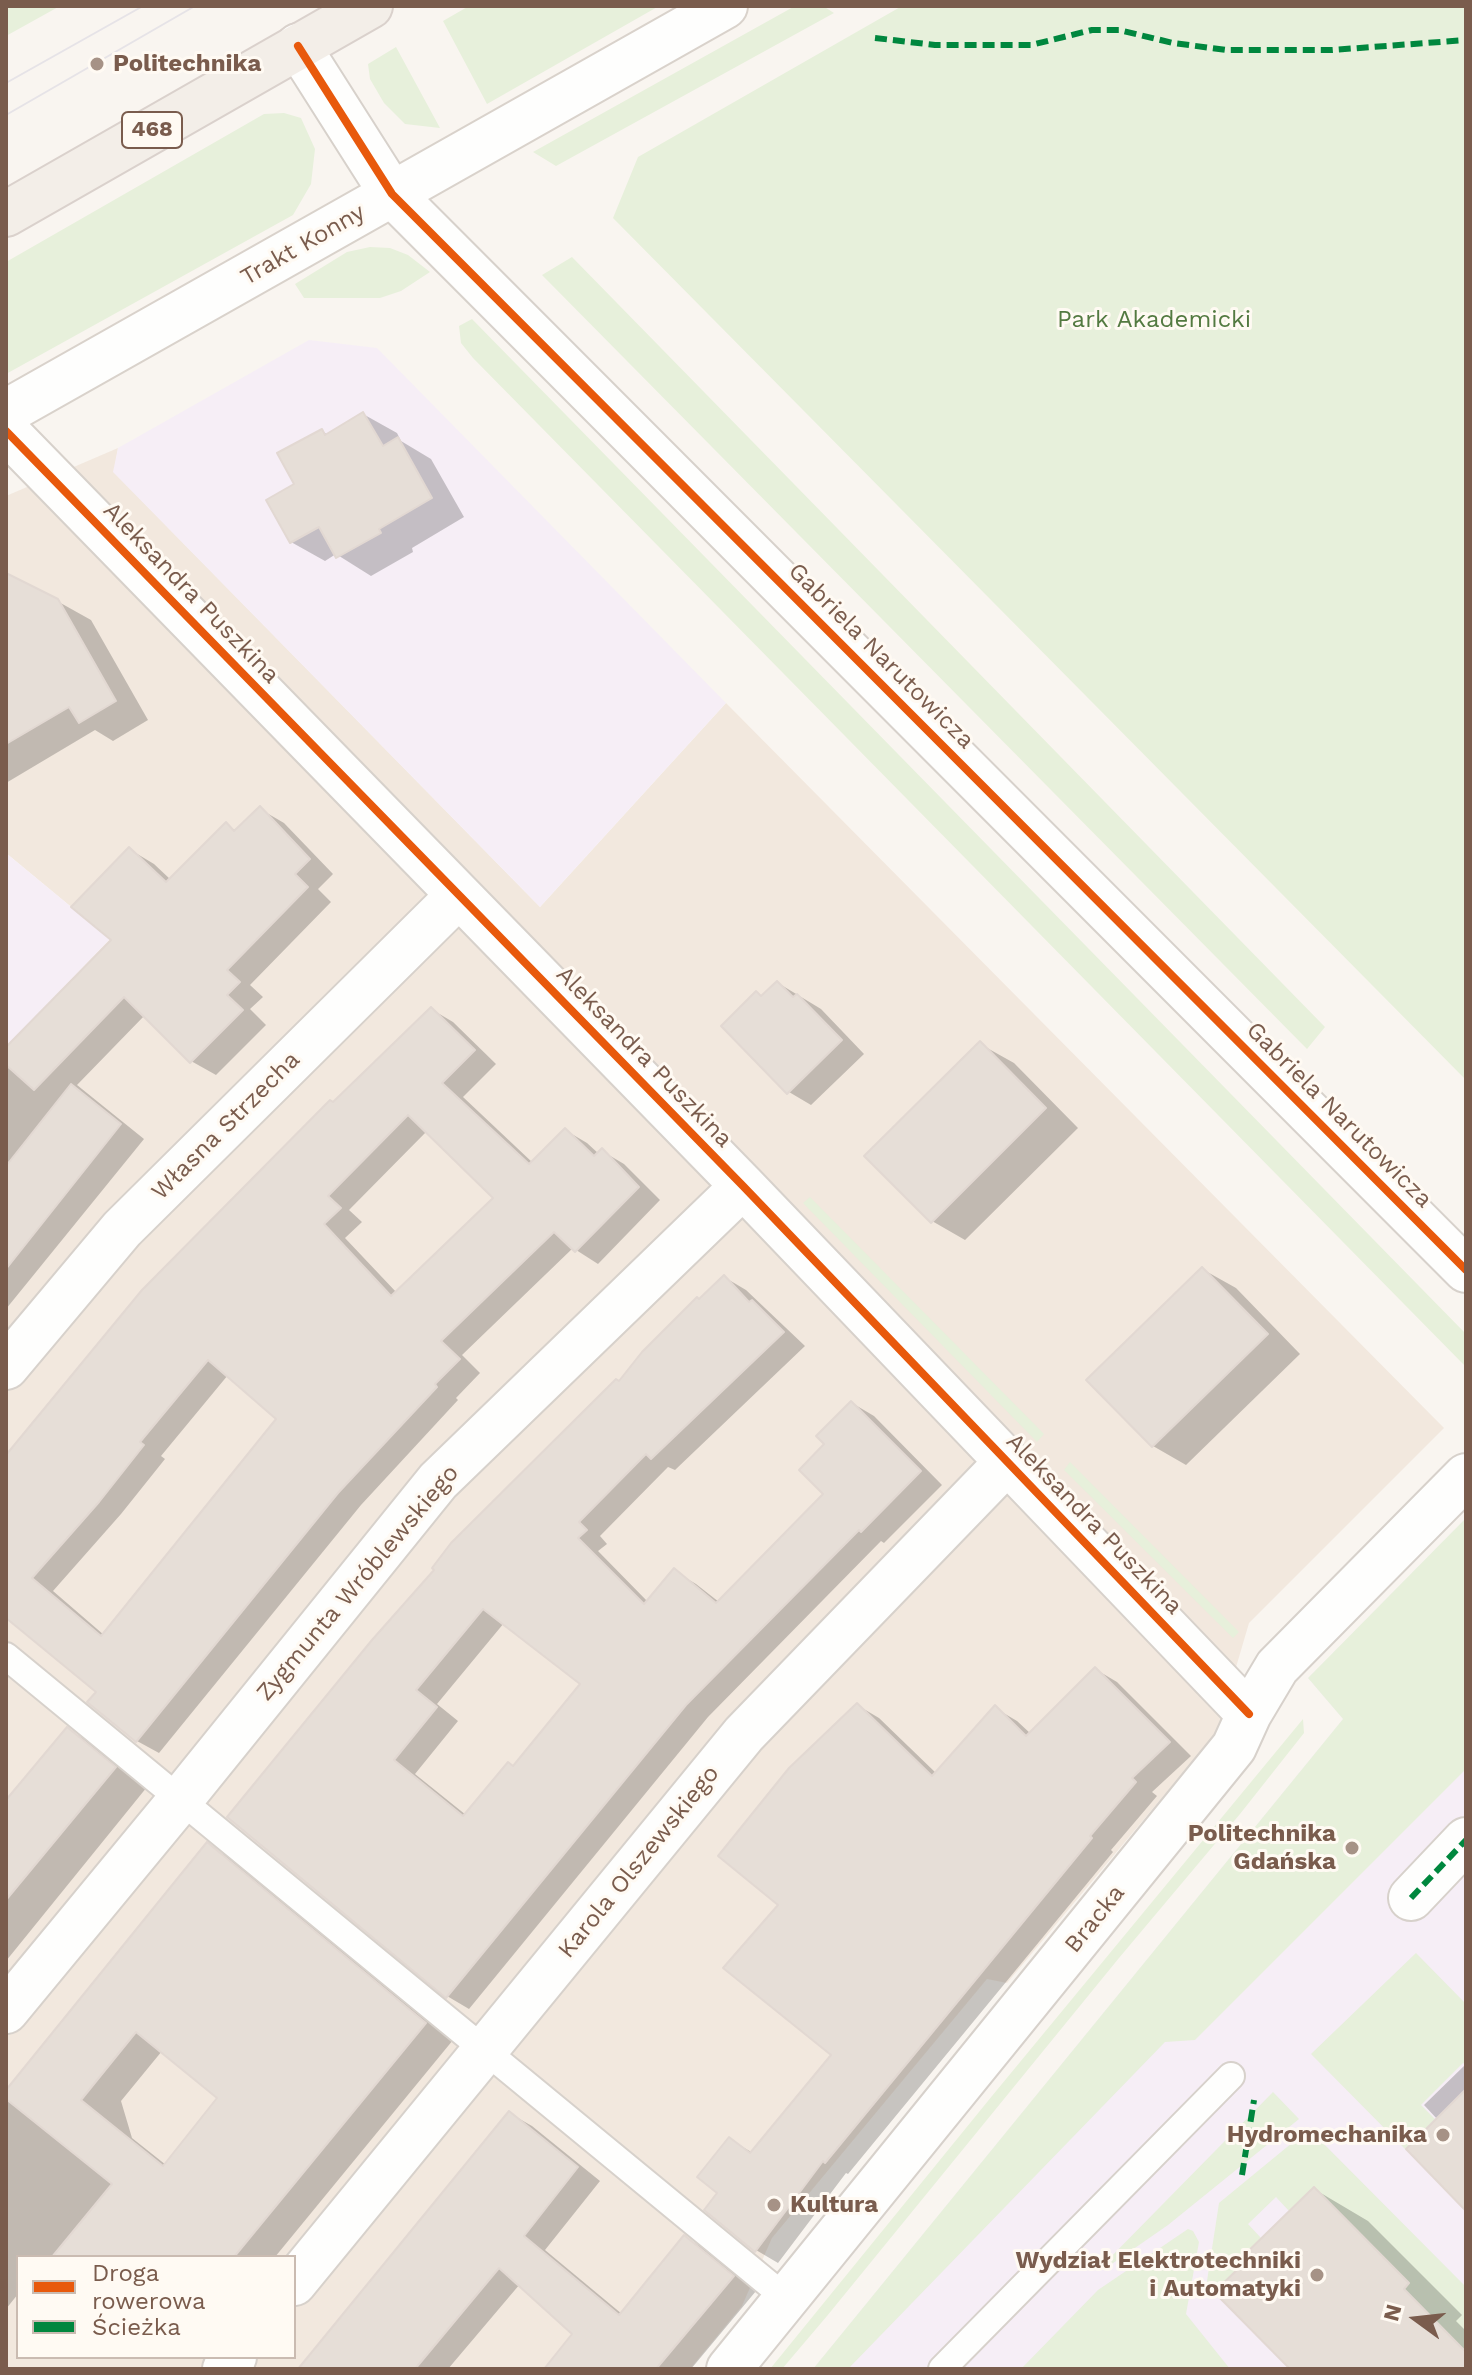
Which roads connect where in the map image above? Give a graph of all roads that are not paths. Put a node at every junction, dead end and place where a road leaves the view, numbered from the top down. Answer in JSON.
{"nodes":[{"id":1,"x":370,"y":6,"type":"edge"},
{"id":2,"x":725,"y":6,"type":"edge"},
{"id":3,"x":298,"y":46,"type":"junction"},
{"id":4,"x":392,"y":194,"type":"junction"},
{"id":5,"x":6,"y":214,"type":"edge"},
{"id":6,"x":6,"y":412,"type":"edge"},
{"id":7,"x":6,"y":431,"type":"edge"},
{"id":8,"x":458,"y":896,"type":"junction"},
{"id":9,"x":743,"y":1186,"type":"junction"},
{"id":10,"x":1466,"y":1270,"type":"edge"},
{"id":11,"x":6,"y":1367,"type":"edge"},
{"id":12,"x":1007,"y":1462,"type":"junction"},
{"id":13,"x":1466,"y":1476,"type":"edge"},
{"id":14,"x":6,"y":1656,"type":"edge"},
{"id":15,"x":1249,"y":1714,"type":"junction"},
{"id":16,"x":181,"y":1799,"type":"junction"},
{"id":17,"x":1466,"y":1840,"type":"edge"},
{"id":18,"x":1411,"y":1898,"type":"dead end"},
{"id":19,"x":6,"y":2011,"type":"edge"},
{"id":20,"x":485,"y":2050,"type":"junction"},
{"id":21,"x":1231,"y":2076,"type":"dead end"},
{"id":22,"x":296,"y":2281,"type":"edge"},
{"id":23,"x":787,"y":2299,"type":"junction"},
{"id":24,"x":729,"y":2369,"type":"edge"},
{"id":25,"x":942,"y":2369,"type":"edge"}],
"edges":[{"from":1,"to":3,"type":"main road","number":"468"},
{"from":2,"to":4,"type":"street","name":"Trakt Konny"},
{"from":3,"to":4,"type":"street","name":"Gabriela Narutowicza"},
{"from":3,"to":5,"type":"main road","number":"468"},
{"from":4,"to":6,"type":"street","name":"Trakt Konny"},
{"from":4,"to":10,"type":"street","name":"Gabriela Narutowicza"},
{"from":7,"to":8,"type":"street","name":"Aleksandra Puszkina"},
{"from":8,"to":9,"type":"street","name":"Aleksandra Puszkina"},
{"from":8,"to":11,"type":"street","name":"Własna Strzecha"},
{"from":9,"to":12,"type":"street","name":"Aleksandra Puszkina"},
{"from":9,"to":16,"type":"street","name":"Zygmunta Wróblewskiego"},
{"from":12,"to":15,"type":"street","name":"Aleksandra Puszkina"},
{"from":12,"to":20,"type":"street","name":"Karola Olszewskiego"},
{"from":13,"to":15,"type":"street","name":"Bracka"},
{"from":14,"to":16,"type":"lane"},
{"from":15,"to":23,"type":"street","name":"Bracka"},
{"from":16,"to":19,"type":"street","name":"Zygmunta Wróblewskiego"},
{"from":16,"to":20,"type":"lane"},
{"from":17,"to":18,"type":"street"},
{"from":20,"to":22,"type":"street","name":"Karola Olszewskiego"},
{"from":20,"to":23,"type":"lane"},
{"from":21,"to":25,"type":"lane"},
{"from":23,"to":24,"type":"street","name":"Bracka"}]}
